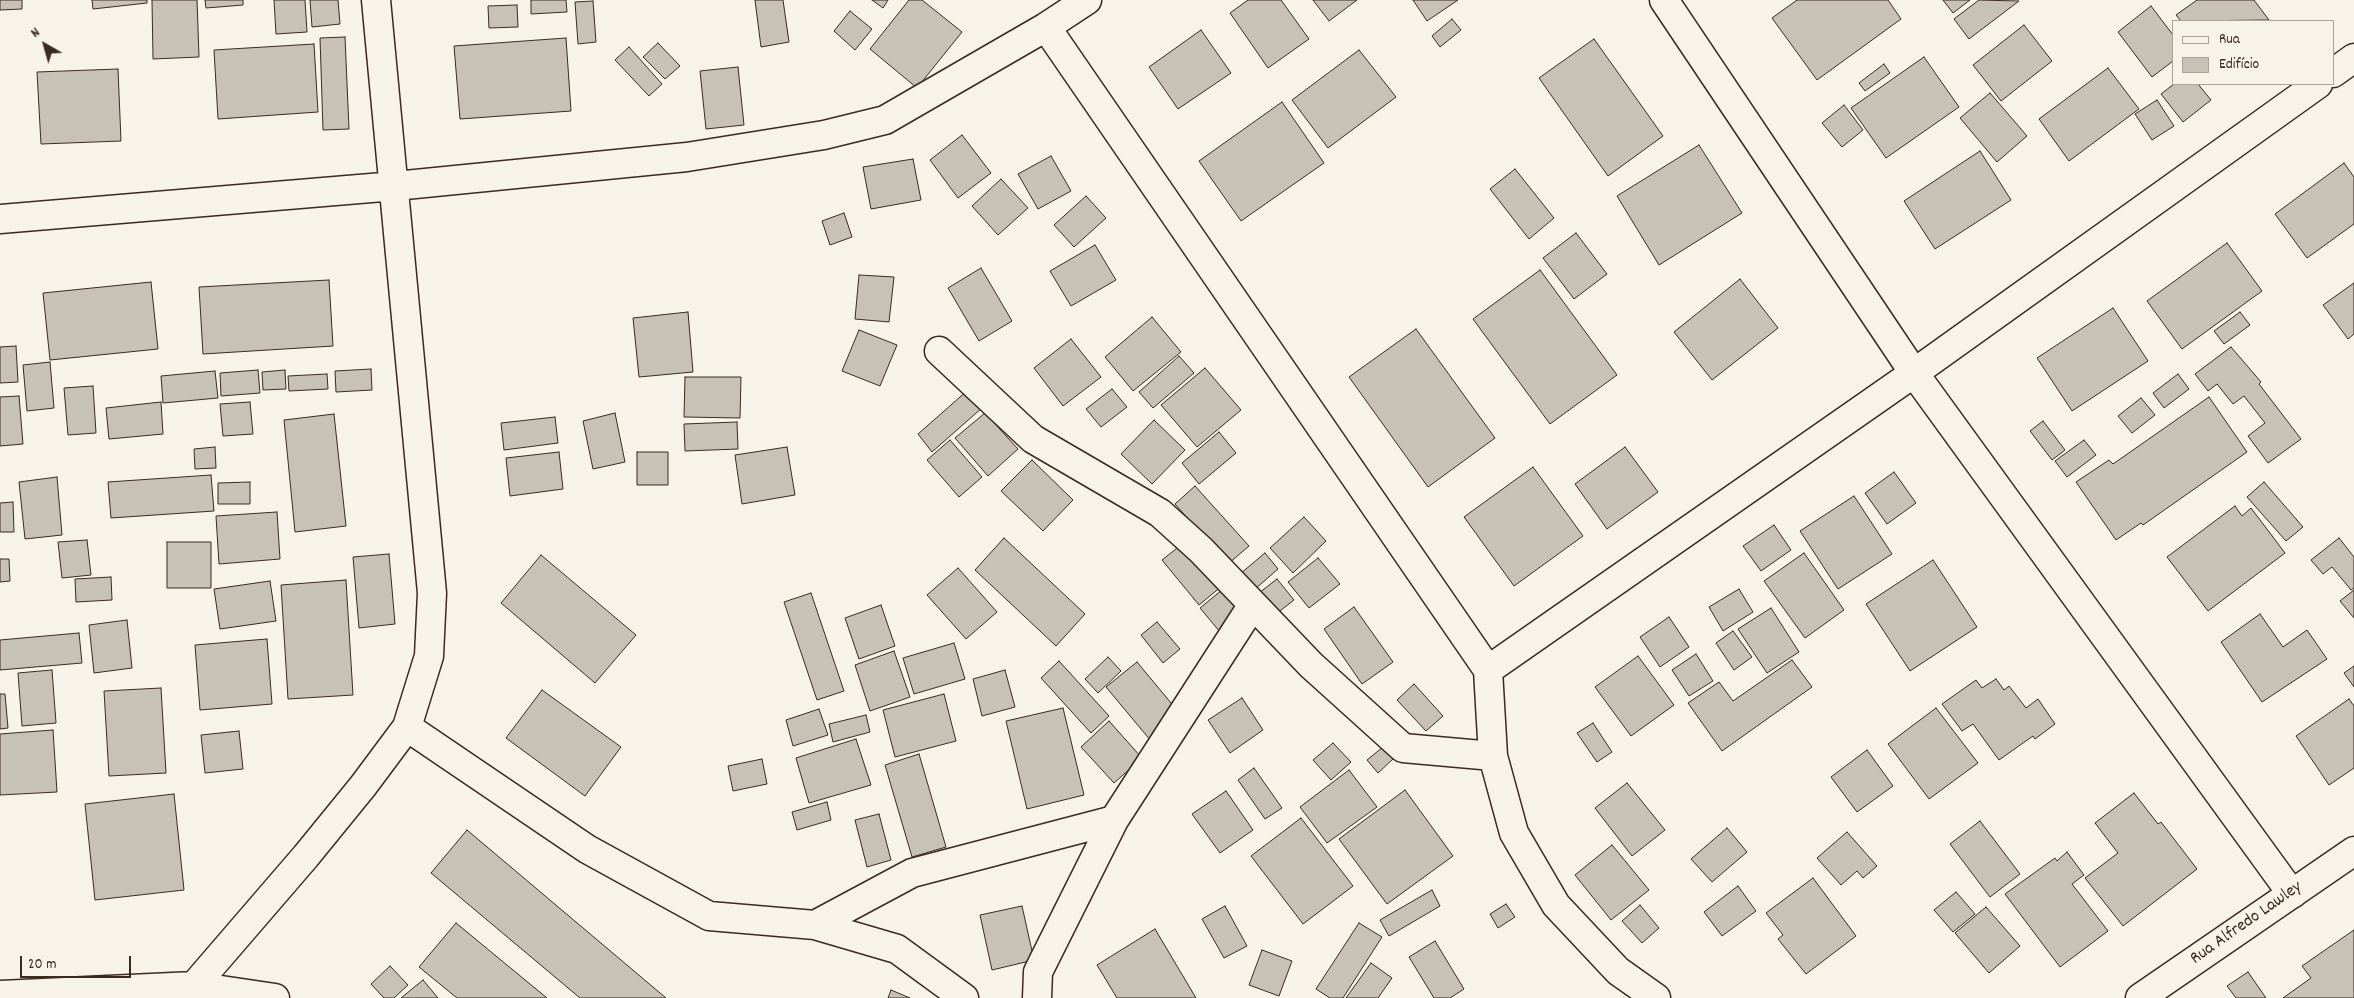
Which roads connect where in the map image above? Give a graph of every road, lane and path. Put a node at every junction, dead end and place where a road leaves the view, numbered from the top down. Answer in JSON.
{"nodes":[{"id":1,"x":376,"y":0,"type":"edge"},
{"id":2,"x":1087,"y":0,"type":"edge"},
{"id":3,"x":1664,"y":0,"type":"edge"},
{"id":4,"x":1046,"y":27,"type":"junction"},
{"id":5,"x":2354,"y":58,"type":"edge"},
{"id":6,"x":2334,"y":72,"type":"edge"},
{"id":7,"x":2317,"y":85,"type":"edge"},
{"id":8,"x":394,"y":186,"type":"junction"},
{"id":9,"x":0,"y":219,"type":"edge"},
{"id":10,"x":939,"y":351,"type":"dead end"},
{"id":11,"x":1914,"y":372,"type":"junction"},
{"id":12,"x":1252,"y":606,"type":"junction"},
{"id":13,"x":1488,"y":670,"type":"junction"},
{"id":14,"x":407,"y":727,"type":"junction"},
{"id":15,"x":1493,"y":756,"type":"junction"},
{"id":16,"x":1114,"y":820,"type":"junction"},
{"id":17,"x":2354,"y":851,"type":"edge"},
{"id":18,"x":2292,"y":894,"type":"junction"},
{"id":19,"x":815,"y":925,"type":"junction"},
{"id":20,"x":194,"y":986,"type":"junction"},
{"id":21,"x":0,"y":995,"type":"edge"},
{"id":22,"x":275,"y":998,"type":"edge"},
{"id":23,"x":964,"y":998,"type":"edge"},
{"id":24,"x":1037,"y":998,"type":"edge"},
{"id":25,"x":1656,"y":998,"type":"edge"},
{"id":26,"x":2140,"y":998,"type":"edge"}],
"edges":[{"from":1,"to":8,"type":"street"},
{"from":2,"to":4,"type":"street"},
{"from":3,"to":11,"type":"street"},
{"from":4,"to":8,"type":"street"},
{"from":4,"to":13,"type":"street"},
{"from":5,"to":6,"type":"street"},
{"from":7,"to":11,"type":"street"},
{"from":8,"to":9,"type":"street"},
{"from":8,"to":14,"type":"street"},
{"from":10,"to":12,"type":"street"},
{"from":11,"to":13,"type":"street"},
{"from":11,"to":18,"type":"street"},
{"from":12,"to":15,"type":"street"},
{"from":12,"to":16,"type":"street"},
{"from":13,"to":15,"type":"street"},
{"from":14,"to":19,"type":"street"},
{"from":14,"to":20,"type":"street"},
{"from":15,"to":25,"type":"street"},
{"from":16,"to":19,"type":"street"},
{"from":16,"to":24,"type":"street"},
{"from":17,"to":18,"type":"street","name":"Rua Alfredo Lawley"},
{"from":18,"to":26,"type":"street","name":"Rua Alfredo Lawley"},
{"from":19,"to":23,"type":"street"},
{"from":20,"to":21,"type":"street"},
{"from":20,"to":22,"type":"street"}]}
